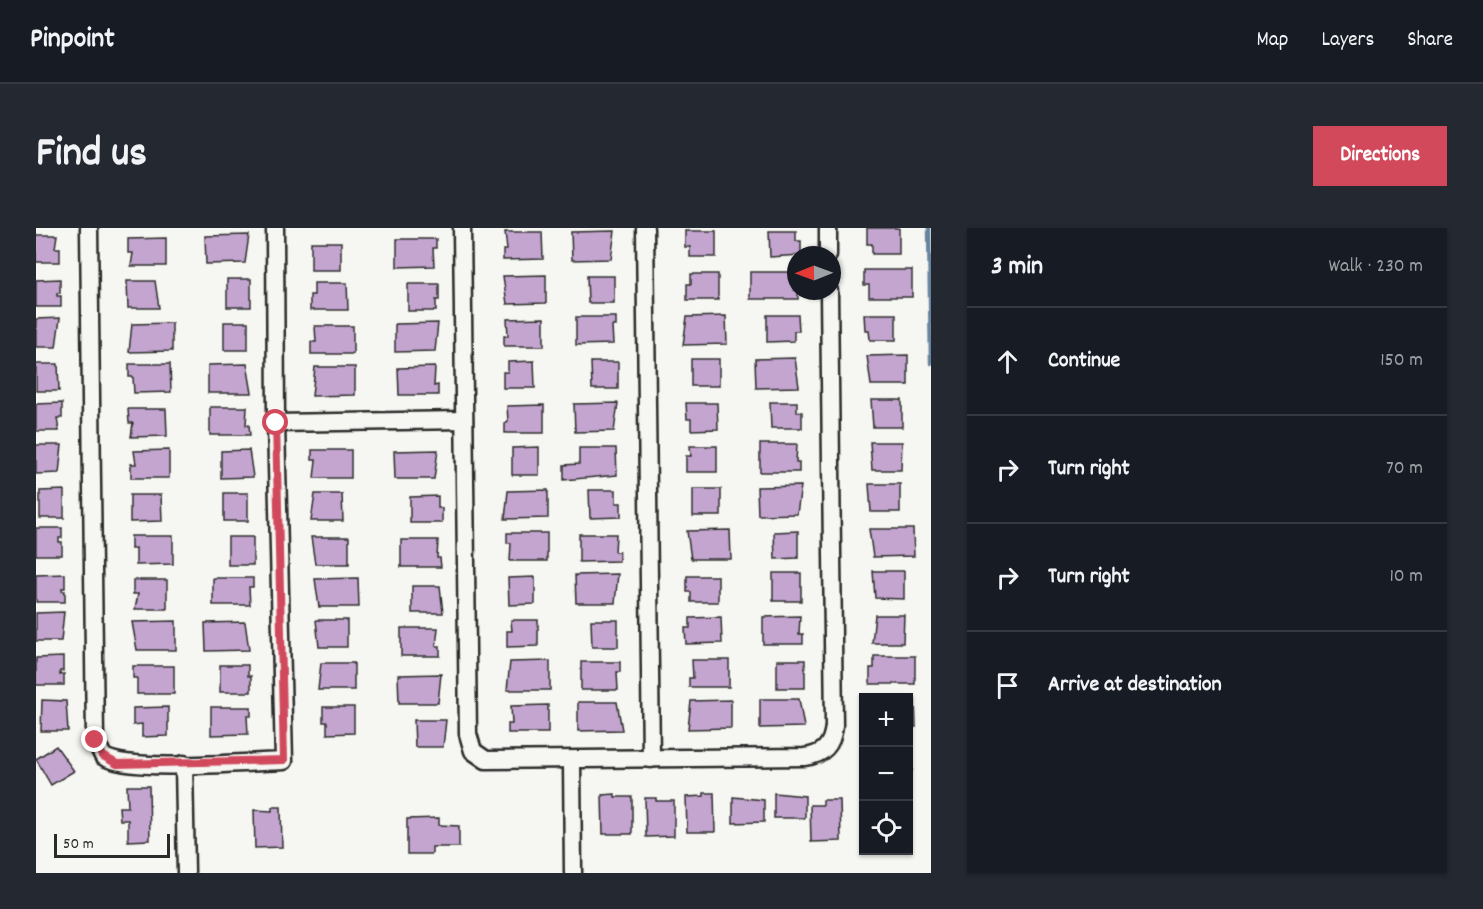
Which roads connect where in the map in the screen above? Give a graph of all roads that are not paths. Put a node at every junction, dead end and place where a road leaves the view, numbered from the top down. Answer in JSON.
{"nodes":[{"id":1,"x":89,"y":228,"type":"edge"},
{"id":2,"x":275,"y":228,"type":"edge"},
{"id":3,"x":462,"y":228,"type":"edge"},
{"id":4,"x":645,"y":228,"type":"edge"},
{"id":5,"x":828,"y":228,"type":"edge"},
{"id":6,"x":828,"y":246,"type":"edge"},
{"id":7,"x":829,"y":300,"type":"edge"},
{"id":8,"x":464,"y":420,"type":"junction"},
{"id":9,"x":276,"y":423,"type":"junction"},
{"id":10,"x":651,"y":759,"type":"junction"},
{"id":11,"x":572,"y":761,"type":"junction"},
{"id":12,"x":184,"y":764,"type":"junction"},
{"id":13,"x":186,"y":873,"type":"edge"},
{"id":14,"x":573,"y":873,"type":"edge"}],
"edges":[{"from":1,"to":12,"type":"street"},
{"from":2,"to":9,"type":"street"},
{"from":3,"to":8,"type":"street"},
{"from":4,"to":10,"type":"street"},
{"from":5,"to":6,"type":"street"},
{"from":7,"to":10,"type":"street"},
{"from":8,"to":9,"type":"street"},
{"from":8,"to":11,"type":"street"},
{"from":9,"to":12,"type":"street"},
{"from":10,"to":11,"type":"street"},
{"from":11,"to":14,"type":"street"},
{"from":12,"to":13,"type":"street"}]}
